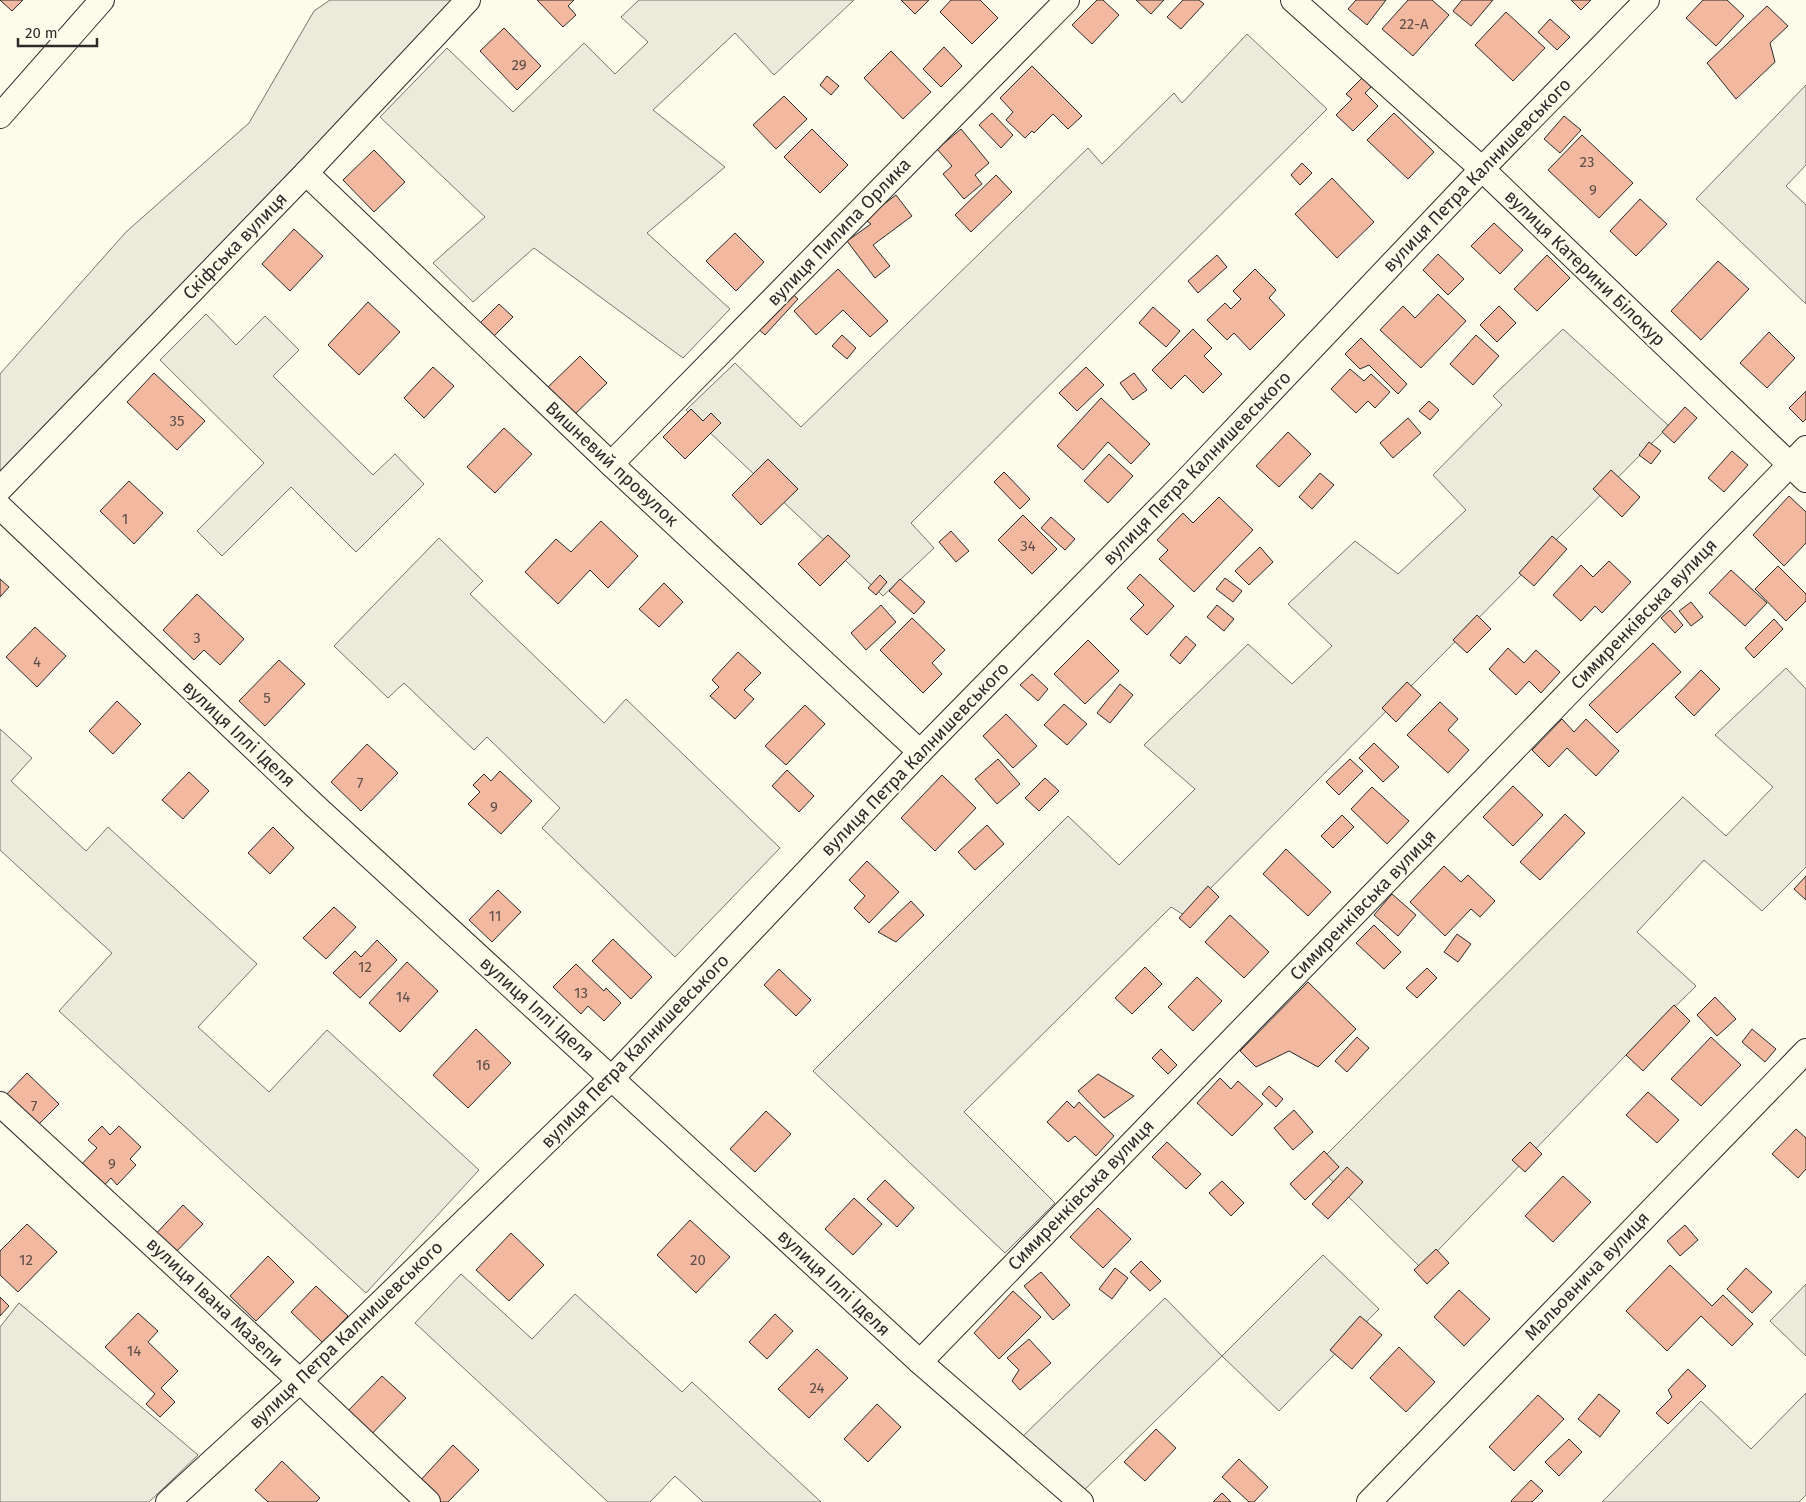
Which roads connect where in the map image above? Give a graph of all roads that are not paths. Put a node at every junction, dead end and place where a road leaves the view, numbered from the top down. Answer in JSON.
{"nodes":[{"id":1,"x":102,"y":0,"type":"edge"},
{"id":2,"x":468,"y":0,"type":"edge"},
{"id":3,"x":1067,"y":0,"type":"edge"},
{"id":4,"x":1294,"y":0,"type":"edge"},
{"id":5,"x":1648,"y":0,"type":"edge"},
{"id":6,"x":0,"y":116,"type":"edge"},
{"id":7,"x":1482,"y":169,"type":"junction"},
{"id":8,"x":306,"y":173,"type":"junction"},
{"id":9,"x":1806,"y":448,"type":"edge"},
{"id":10,"x":611,"y":464,"type":"junction"},
{"id":11,"x":1798,"y":472,"type":"edge"},
{"id":12,"x":0,"y":489,"type":"edge"},
{"id":13,"x":0,"y":507,"type":"edge"},
{"id":14,"x":920,"y":752,"type":"junction"},
{"id":15,"x":1806,"y":1051,"type":"edge"},
{"id":16,"x":612,"y":1078,"type":"junction"},
{"id":17,"x":0,"y":1104,"type":"edge"},
{"id":18,"x":920,"y":1362,"type":"junction"},
{"id":19,"x":300,"y":1381,"type":"junction"},
{"id":20,"x":168,"y":1502,"type":"edge"},
{"id":21,"x":428,"y":1502,"type":"edge"},
{"id":22,"x":1081,"y":1502,"type":"edge"},
{"id":23,"x":1369,"y":1502,"type":"edge"}],
"edges":[{"from":1,"to":6,"type":"street"},
{"from":2,"to":8,"type":"street","name":"Скіфська вулиця"},
{"from":3,"to":10,"type":"street","name":"вулиця Пилипа Орлика"},
{"from":4,"to":7,"type":"street","name":"вулиця Катерини Білокур"},
{"from":5,"to":7,"type":"street","name":"вулиця Петра Калнишевського"},
{"from":7,"to":11,"type":"street","name":"вулиця Катерини Білокур"},
{"from":7,"to":14,"type":"street","name":"вулиця Петра Калнишевського"},
{"from":8,"to":10,"type":"street","name":"Вишневий провулок"},
{"from":8,"to":12,"type":"street","name":"Скіфська вулиця"},
{"from":9,"to":11,"type":"street","name":"Симиренківська вулиця"},
{"from":10,"to":14,"type":"street","name":"Вишневий провулок"},
{"from":11,"to":18,"type":"street","name":"Симиренківська вулиця"},
{"from":13,"to":16,"type":"street","name":"вулиця Іллі Іделя"},
{"from":14,"to":16,"type":"street","name":"вулиця Петра Калнишевського"},
{"from":15,"to":23,"type":"street","name":"Мальовнича вулиця"},
{"from":16,"to":18,"type":"street","name":"вулиця Іллі Іделя"},
{"from":16,"to":19,"type":"street","name":"вулиця Петра Калнишевського"},
{"from":17,"to":19,"type":"street","name":"вулиця Івана Мазепи"},
{"from":18,"to":22,"type":"street","name":"вулиця Іллі Іделя"},
{"from":19,"to":20,"type":"street","name":"вулиця Петра Калнишевського"},
{"from":19,"to":21,"type":"street","name":"вулиця Івана Мазепи"}]}
